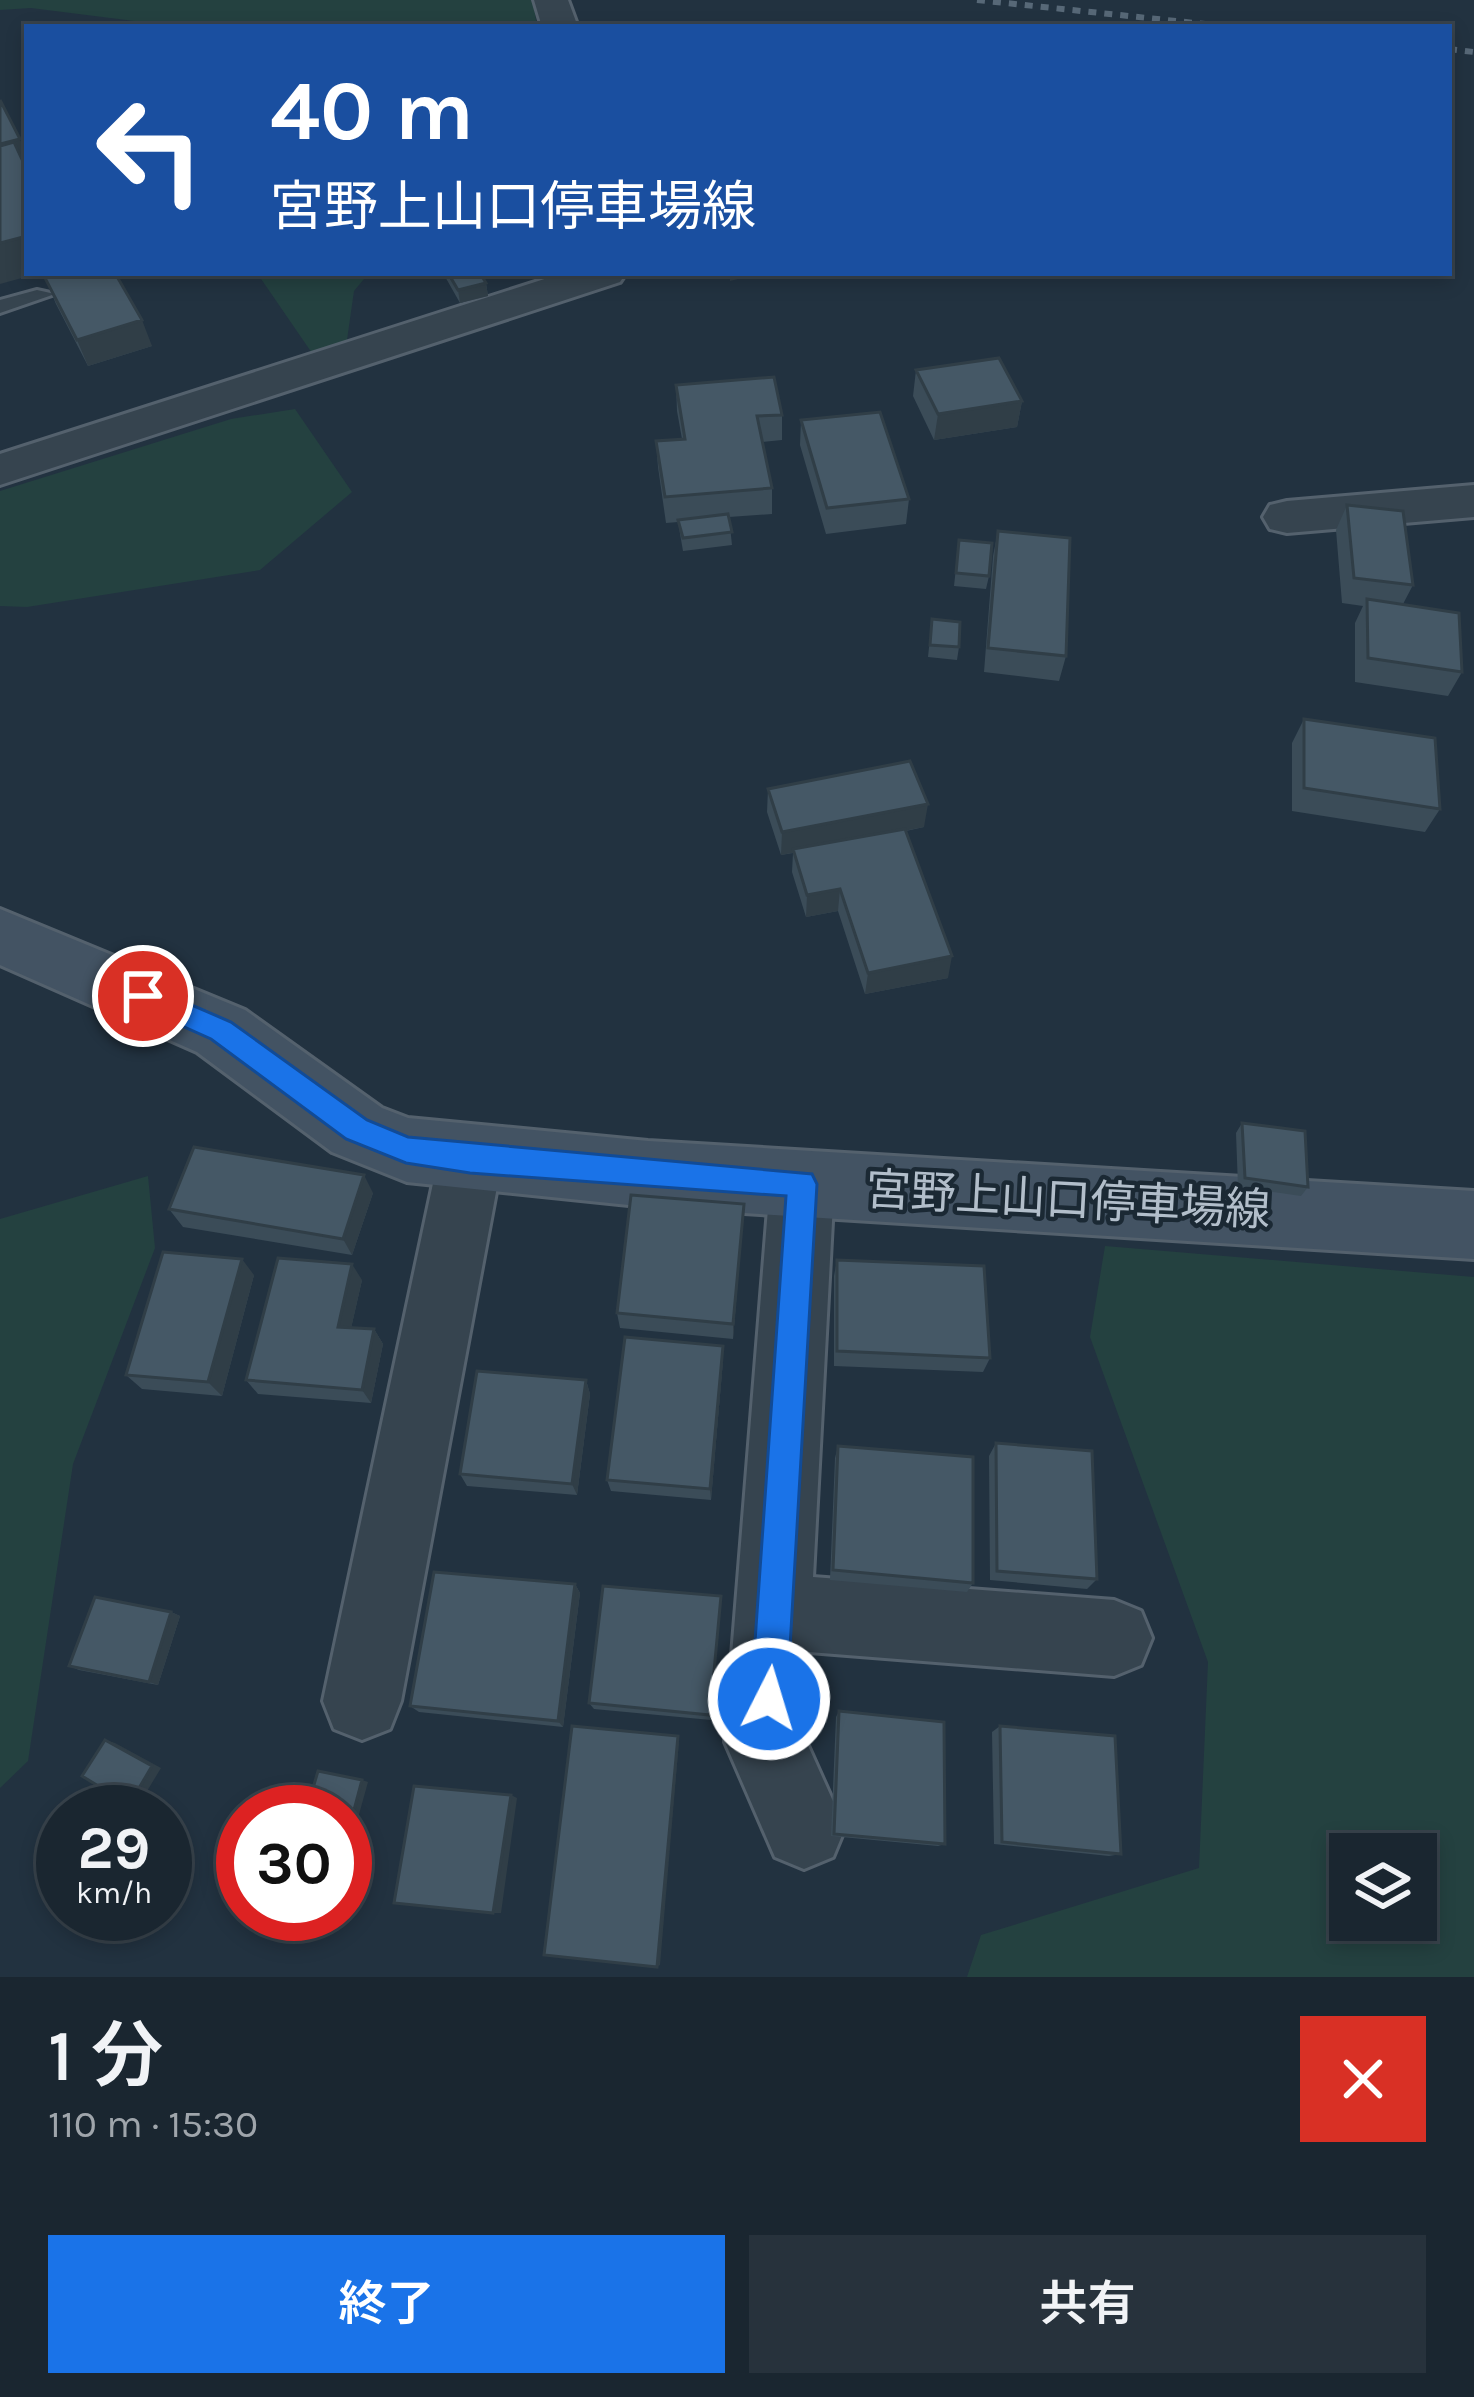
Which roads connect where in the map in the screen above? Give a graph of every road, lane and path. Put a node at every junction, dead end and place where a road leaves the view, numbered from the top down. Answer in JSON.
{"nodes":[{"id":1,"x":596,"y":276,"type":"edge"},
{"id":2,"x":44,"y":294,"type":"edge"},
{"id":3,"x":0,"y":307,"type":"edge"},
{"id":4,"x":0,"y":470,"type":"edge"},
{"id":5,"x":1474,"y":501,"type":"edge"},
{"id":6,"x":1287,"y":517,"type":"dead end"},
{"id":7,"x":0,"y":936,"type":"edge"},
{"id":8,"x":470,"y":1160,"type":"junction"},
{"id":9,"x":802,"y":1184,"type":"junction"},
{"id":10,"x":1474,"y":1225,"type":"edge"},
{"id":11,"x":777,"y":1612,"type":"junction"},
{"id":12,"x":1114,"y":1638,"type":"dead end"},
{"id":13,"x":362,"y":1701,"type":"dead end"},
{"id":14,"x":804,"y":1828,"type":"dead end"}],
"edges":[{"from":1,"to":4,"type":"street"},
{"from":2,"to":3,"type":"lane"},
{"from":5,"to":6,"type":"street"},
{"from":7,"to":8,"type":"main road","name":"宮野上山口停車場線"},
{"from":8,"to":9,"type":"main road","name":"宮野上山口停車場線"},
{"from":8,"to":13,"type":"street"},
{"from":9,"to":10,"type":"main road","name":"宮野上山口停車場線"},
{"from":9,"to":11,"type":"street"},
{"from":11,"to":12,"type":"street"},
{"from":11,"to":14,"type":"street"}]}
